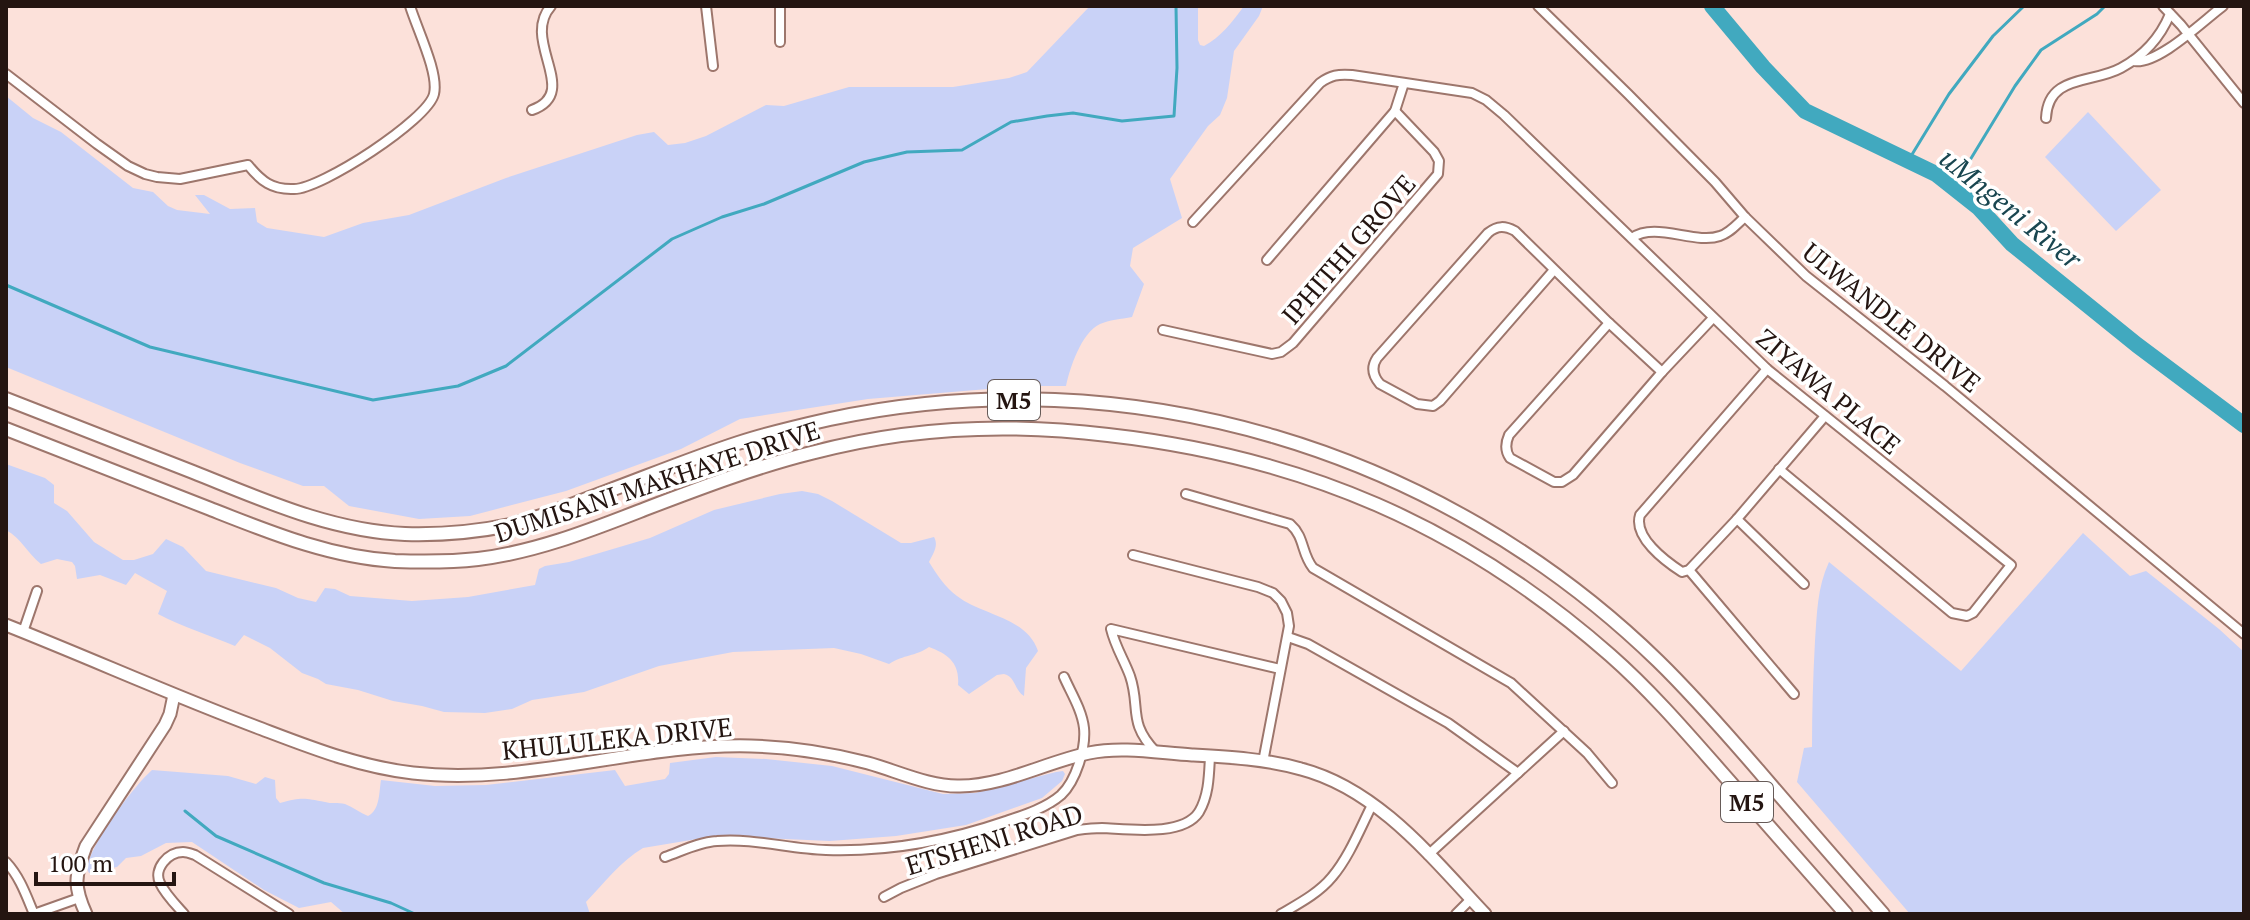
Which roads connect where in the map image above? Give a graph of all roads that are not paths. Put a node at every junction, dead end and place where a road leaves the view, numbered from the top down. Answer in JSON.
{"nodes":[{"id":1,"x":410,"y":6,"type":"edge"},
{"id":2,"x":551,"y":6,"type":"edge"},
{"id":3,"x":706,"y":6,"type":"edge"},
{"id":4,"x":780,"y":6,"type":"edge"},
{"id":5,"x":1538,"y":6,"type":"edge"},
{"id":6,"x":2163,"y":6,"type":"edge"},
{"id":7,"x":2223,"y":6,"type":"edge"},
{"id":8,"x":2170,"y":14,"type":"junction"},
{"id":9,"x":2187,"y":33,"type":"junction"},
{"id":10,"x":780,"y":42,"type":"dead end"},
{"id":11,"x":2133,"y":61,"type":"junction"},
{"id":12,"x":713,"y":66,"type":"dead end"},
{"id":13,"x":6,"y":74,"type":"edge"},
{"id":14,"x":1404,"y":83,"type":"junction"},
{"id":15,"x":2244,"y":103,"type":"edge"},
{"id":16,"x":532,"y":110,"type":"dead end"},
{"id":17,"x":1395,"y":111,"type":"junction"},
{"id":18,"x":2046,"y":118,"type":"dead end"},
{"id":19,"x":1745,"y":217,"type":"junction"},
{"id":20,"x":1193,"y":222,"type":"dead end"},
{"id":21,"x":1632,"y":238,"type":"junction"},
{"id":22,"x":1267,"y":260,"type":"dead end"},
{"id":23,"x":1554,"y":270,"type":"junction"},
{"id":24,"x":1713,"y":318,"type":"junction"},
{"id":25,"x":1609,"y":323,"type":"junction"},
{"id":26,"x":1163,"y":330,"type":"dead end"},
{"id":27,"x":1767,"y":369,"type":"junction"},
{"id":28,"x":1662,"y":372,"type":"junction"},
{"id":29,"x":6,"y":399,"type":"edge"},
{"id":30,"x":1825,"y":416,"type":"junction"},
{"id":31,"x":6,"y":429,"type":"edge"},
{"id":32,"x":1779,"y":469,"type":"junction"},
{"id":33,"x":1186,"y":494,"type":"dead end"},
{"id":34,"x":1737,"y":519,"type":"junction"},
{"id":35,"x":1133,"y":555,"type":"dead end"},
{"id":36,"x":1689,"y":570,"type":"junction"},
{"id":37,"x":1804,"y":584,"type":"dead end"},
{"id":38,"x":37,"y":591,"type":"dead end"},
{"id":39,"x":6,"y":625,"type":"edge"},
{"id":40,"x":23,"y":632,"type":"junction"},
{"id":41,"x":2244,"y":634,"type":"edge"},
{"id":42,"x":1288,"y":637,"type":"junction"},
{"id":43,"x":1280,"y":669,"type":"junction"},
{"id":44,"x":1064,"y":677,"type":"dead end"},
{"id":45,"x":1794,"y":694,"type":"dead end"},
{"id":46,"x":174,"y":695,"type":"junction"},
{"id":47,"x":1564,"y":731,"type":"junction"},
{"id":48,"x":1156,"y":752,"type":"junction"},
{"id":49,"x":1081,"y":755,"type":"junction"},
{"id":50,"x":1210,"y":756,"type":"junction"},
{"id":51,"x":1263,"y":762,"type":"junction"},
{"id":52,"x":1518,"y":773,"type":"junction"},
{"id":53,"x":1612,"y":783,"type":"dead end"},
{"id":54,"x":1372,"y":805,"type":"junction"},
{"id":55,"x":1428,"y":855,"type":"junction"},
{"id":56,"x":665,"y":857,"type":"dead end"},
{"id":57,"x":6,"y":862,"type":"edge"},
{"id":58,"x":884,"y":897,"type":"dead end"},
{"id":59,"x":79,"y":898,"type":"junction"},
{"id":60,"x":1471,"y":899,"type":"junction"},
{"id":61,"x":34,"y":914,"type":"edge"},
{"id":62,"x":86,"y":914,"type":"edge"},
{"id":63,"x":184,"y":914,"type":"edge"},
{"id":64,"x":289,"y":914,"type":"edge"},
{"id":65,"x":1281,"y":914,"type":"edge"},
{"id":66,"x":1456,"y":914,"type":"edge"},
{"id":67,"x":1485,"y":914,"type":"edge"},
{"id":68,"x":1846,"y":914,"type":"edge"},
{"id":69,"x":1883,"y":914,"type":"edge"}],
"edges":[{"from":1,"to":13,"type":"street"},
{"from":2,"to":16,"type":"street"},
{"from":3,"to":12,"type":"street"},
{"from":4,"to":10,"type":"street"},
{"from":5,"to":19,"type":"street","name":"ULWANDLE DRIVE"},
{"from":6,"to":8,"type":"street"},
{"from":7,"to":9,"type":"street"},
{"from":8,"to":9,"type":"street"},
{"from":8,"to":11,"type":"street"},
{"from":9,"to":11,"type":"street"},
{"from":9,"to":15,"type":"street"},
{"from":11,"to":18,"type":"street"},
{"from":14,"to":17,"type":"street"},
{"from":14,"to":20,"type":"street","name":"ZIYAWA PLACE"},
{"from":14,"to":21,"type":"street","name":"ZIYAWA PLACE"},
{"from":17,"to":22,"type":"street"},
{"from":17,"to":26,"type":"street","name":"IPHITHI GROVE"},
{"from":19,"to":21,"type":"street"},
{"from":19,"to":41,"type":"street","name":"ULWANDLE DRIVE"},
{"from":21,"to":24,"type":"street","name":"ZIYAWA PLACE"},
{"from":23,"to":23,"type":"street"},
{"from":23,"to":25,"type":"street"},
{"from":24,"to":27,"type":"street","name":"ZIYAWA PLACE"},
{"from":24,"to":28,"type":"street"},
{"from":25,"to":28,"type":"street"},
{"from":25,"to":28,"type":"street"},
{"from":27,"to":30,"type":"street","name":"ZIYAWA PLACE"},
{"from":27,"to":36,"type":"street"},
{"from":29,"to":69,"type":"main road","name":"DUMISANI MAKHAYE DRIVE","number":"M5"},
{"from":30,"to":32,"type":"street"},
{"from":30,"to":32,"type":"street","name":"ZIYAWA PLACE"},
{"from":31,"to":68,"type":"main road","name":"DUMISANI MAKHAYE DRIVE","number":"M5"},
{"from":32,"to":34,"type":"street"},
{"from":33,"to":47,"type":"street"},
{"from":34,"to":36,"type":"street"},
{"from":34,"to":37,"type":"street"},
{"from":35,"to":42,"type":"street"},
{"from":36,"to":45,"type":"street"},
{"from":38,"to":40,"type":"street"},
{"from":39,"to":40,"type":"street","name":"KHULULEKA DRIVE"},
{"from":40,"to":46,"type":"street","name":"KHULULEKA DRIVE"},
{"from":42,"to":43,"type":"street"},
{"from":42,"to":52,"type":"street"},
{"from":43,"to":48,"type":"street"},
{"from":43,"to":51,"type":"street"},
{"from":44,"to":49,"type":"street"},
{"from":46,"to":49,"type":"street","name":"KHULULEKA DRIVE"},
{"from":46,"to":59,"type":"street"},
{"from":47,"to":52,"type":"street"},
{"from":47,"to":53,"type":"street"},
{"from":48,"to":49,"type":"street","name":"KHULULEKA DRIVE"},
{"from":48,"to":50,"type":"street","name":"KHULULEKA DRIVE"},
{"from":49,"to":56,"type":"street"},
{"from":50,"to":51,"type":"street","name":"KHULULEKA DRIVE"},
{"from":50,"to":58,"type":"street","name":"ETSHENI ROAD"},
{"from":51,"to":54,"type":"street","name":"KHULULEKA DRIVE"},
{"from":52,"to":55,"type":"street"},
{"from":54,"to":55,"type":"street","name":"KHULULEKA DRIVE"},
{"from":54,"to":65,"type":"street"},
{"from":55,"to":60,"type":"street","name":"KHULULEKA DRIVE"},
{"from":57,"to":61,"type":"street"},
{"from":59,"to":61,"type":"street"},
{"from":59,"to":62,"type":"street"},
{"from":60,"to":66,"type":"street"},
{"from":60,"to":67,"type":"street","name":"KHULULEKA DRIVE"},
{"from":63,"to":64,"type":"street"}]}
